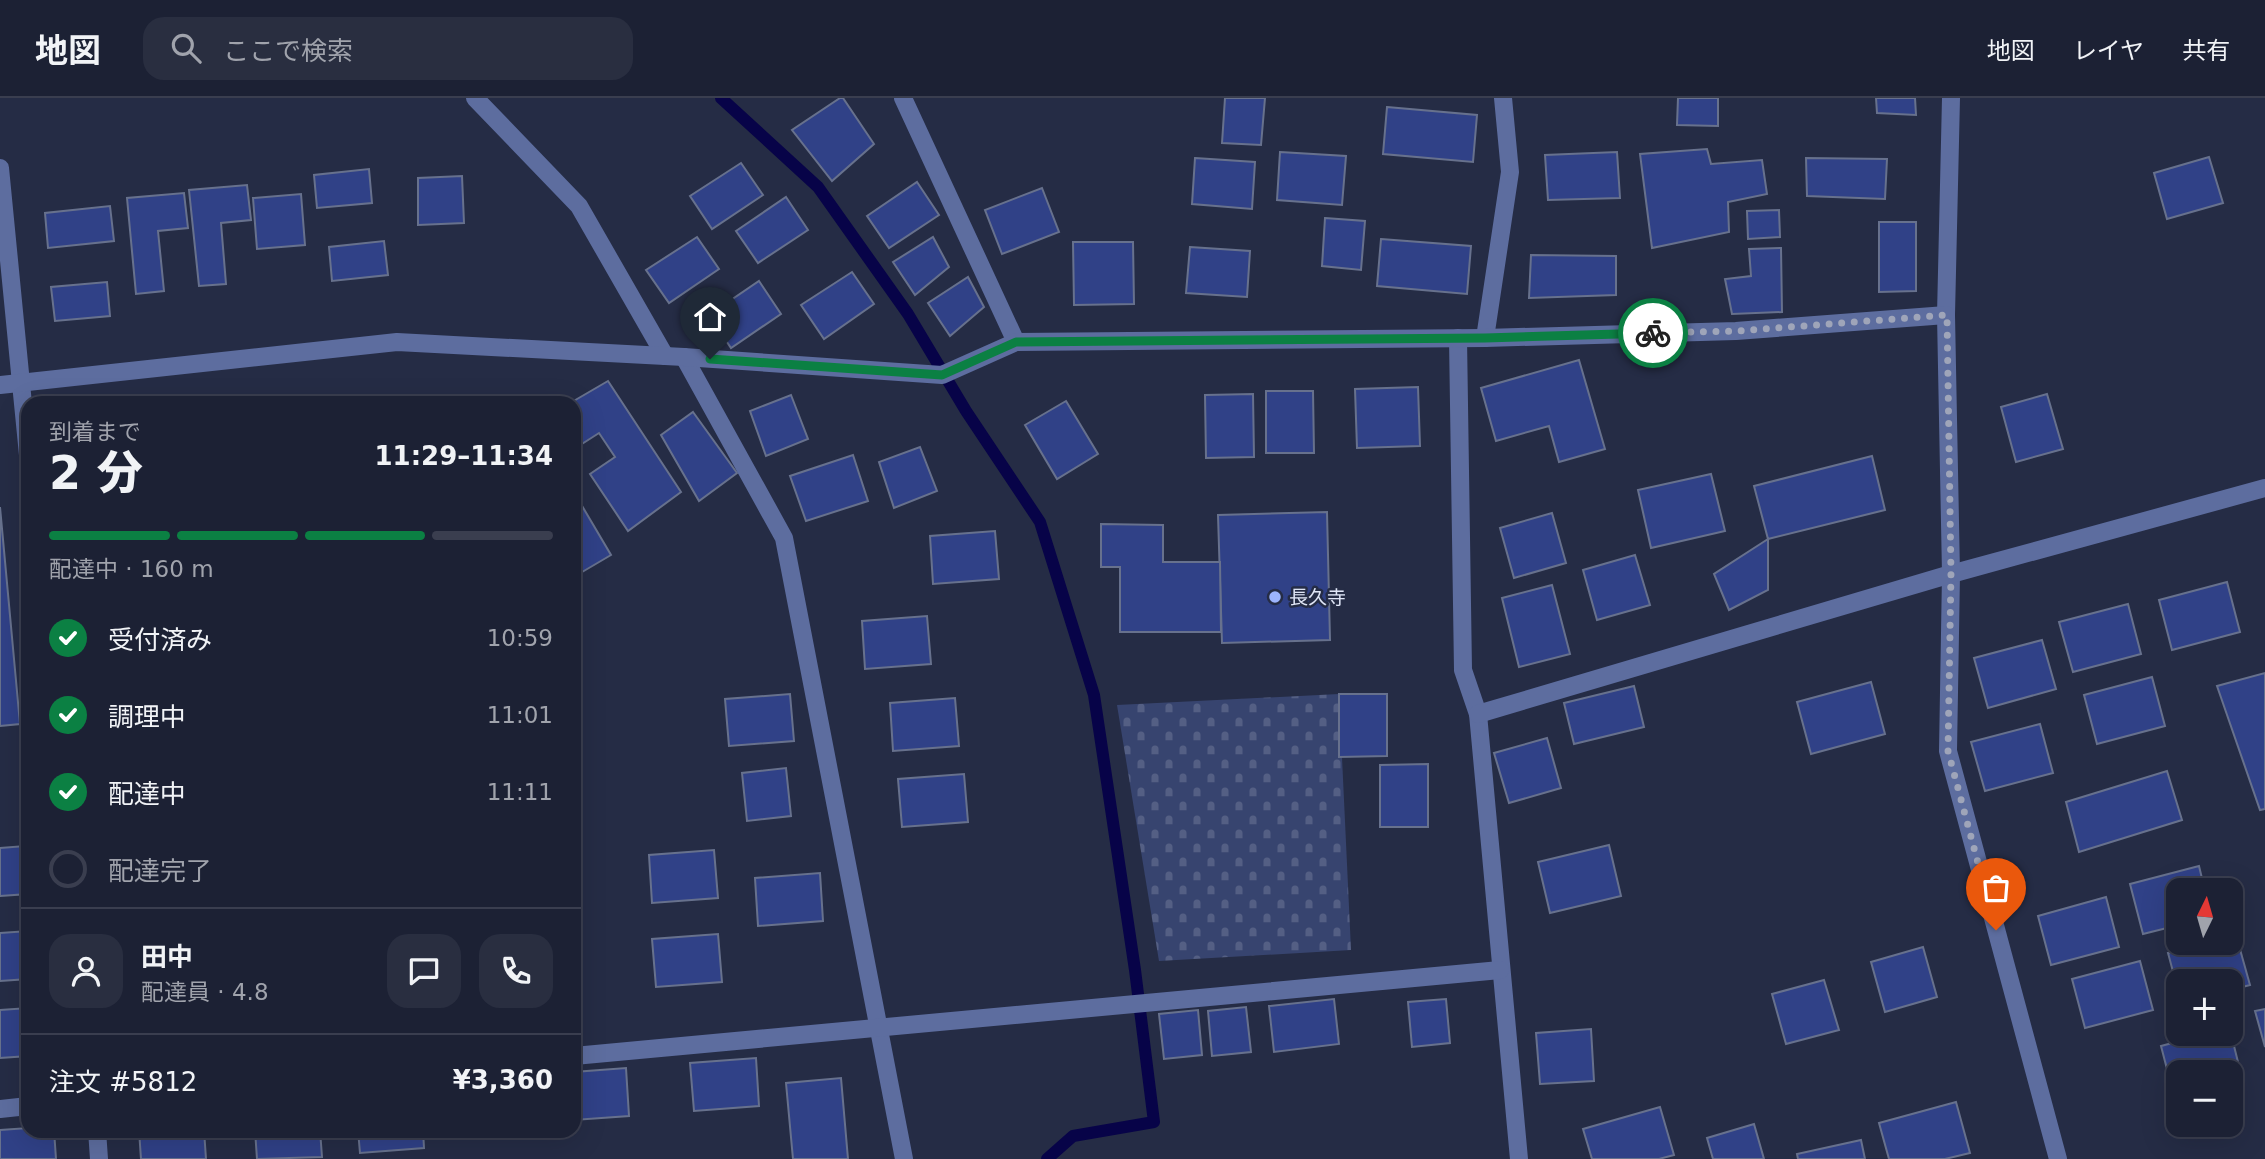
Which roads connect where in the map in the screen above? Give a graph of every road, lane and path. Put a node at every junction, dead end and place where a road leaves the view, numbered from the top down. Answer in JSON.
{"nodes":[{"id":1,"x":475,"y":98,"type":"edge"},
{"id":2,"x":903,"y":98,"type":"edge"},
{"id":3,"x":1503,"y":98,"type":"edge"},
{"id":4,"x":1951,"y":98,"type":"edge"},
{"id":5,"x":0,"y":168,"type":"edge"},
{"id":6,"x":1947,"y":315,"type":"junction"},
{"id":7,"x":1458,"y":338,"type":"junction"},
{"id":8,"x":1485,"y":338,"type":"junction"},
{"id":9,"x":1016,"y":342,"type":"junction"},
{"id":10,"x":665,"y":356,"type":"junction"},
{"id":11,"x":684,"y":357,"type":"junction"},
{"id":12,"x":21,"y":383,"type":"junction"},
{"id":13,"x":0,"y":385,"type":"edge"},
{"id":14,"x":22,"y":396,"type":"edge"},
{"id":15,"x":2265,"y":488,"type":"edge"},
{"id":16,"x":1951,"y":573,"type":"junction"},
{"id":17,"x":1478,"y":714,"type":"junction"},
{"id":18,"x":1500,"y":970,"type":"junction"},
{"id":19,"x":877,"y":1029,"type":"junction"},
{"id":20,"x":581,"y":1055,"type":"edge"},
{"id":21,"x":21,"y":1107,"type":"edge"},
{"id":22,"x":0,"y":1109,"type":"edge"},
{"id":23,"x":98,"y":1138,"type":"edge"},
{"id":24,"x":99,"y":1159,"type":"edge"},
{"id":25,"x":904,"y":1159,"type":"edge"},
{"id":26,"x":1519,"y":1159,"type":"edge"},
{"id":27,"x":2058,"y":1159,"type":"edge"}],
"edges":[{"from":1,"to":10,"type":"street"},
{"from":2,"to":9,"type":"street"},
{"from":3,"to":8,"type":"street"},
{"from":4,"to":6,"type":"street"},
{"from":5,"to":12,"type":"street"},
{"from":6,"to":8,"type":"street"},
{"from":6,"to":16,"type":"street"},
{"from":7,"to":8,"type":"street"},
{"from":7,"to":9,"type":"street"},
{"from":7,"to":17,"type":"street"},
{"from":9,"to":11,"type":"street"},
{"from":10,"to":11,"type":"street"},
{"from":10,"to":12,"type":"street"},
{"from":11,"to":19,"type":"street"},
{"from":12,"to":13,"type":"street"},
{"from":12,"to":14,"type":"street"},
{"from":15,"to":16,"type":"street"},
{"from":16,"to":17,"type":"street"},
{"from":16,"to":27,"type":"street"},
{"from":17,"to":18,"type":"street"},
{"from":18,"to":19,"type":"street"},
{"from":18,"to":26,"type":"street"},
{"from":19,"to":20,"type":"street"},
{"from":19,"to":25,"type":"street"},
{"from":21,"to":22,"type":"street"},
{"from":23,"to":24,"type":"street"}]}
